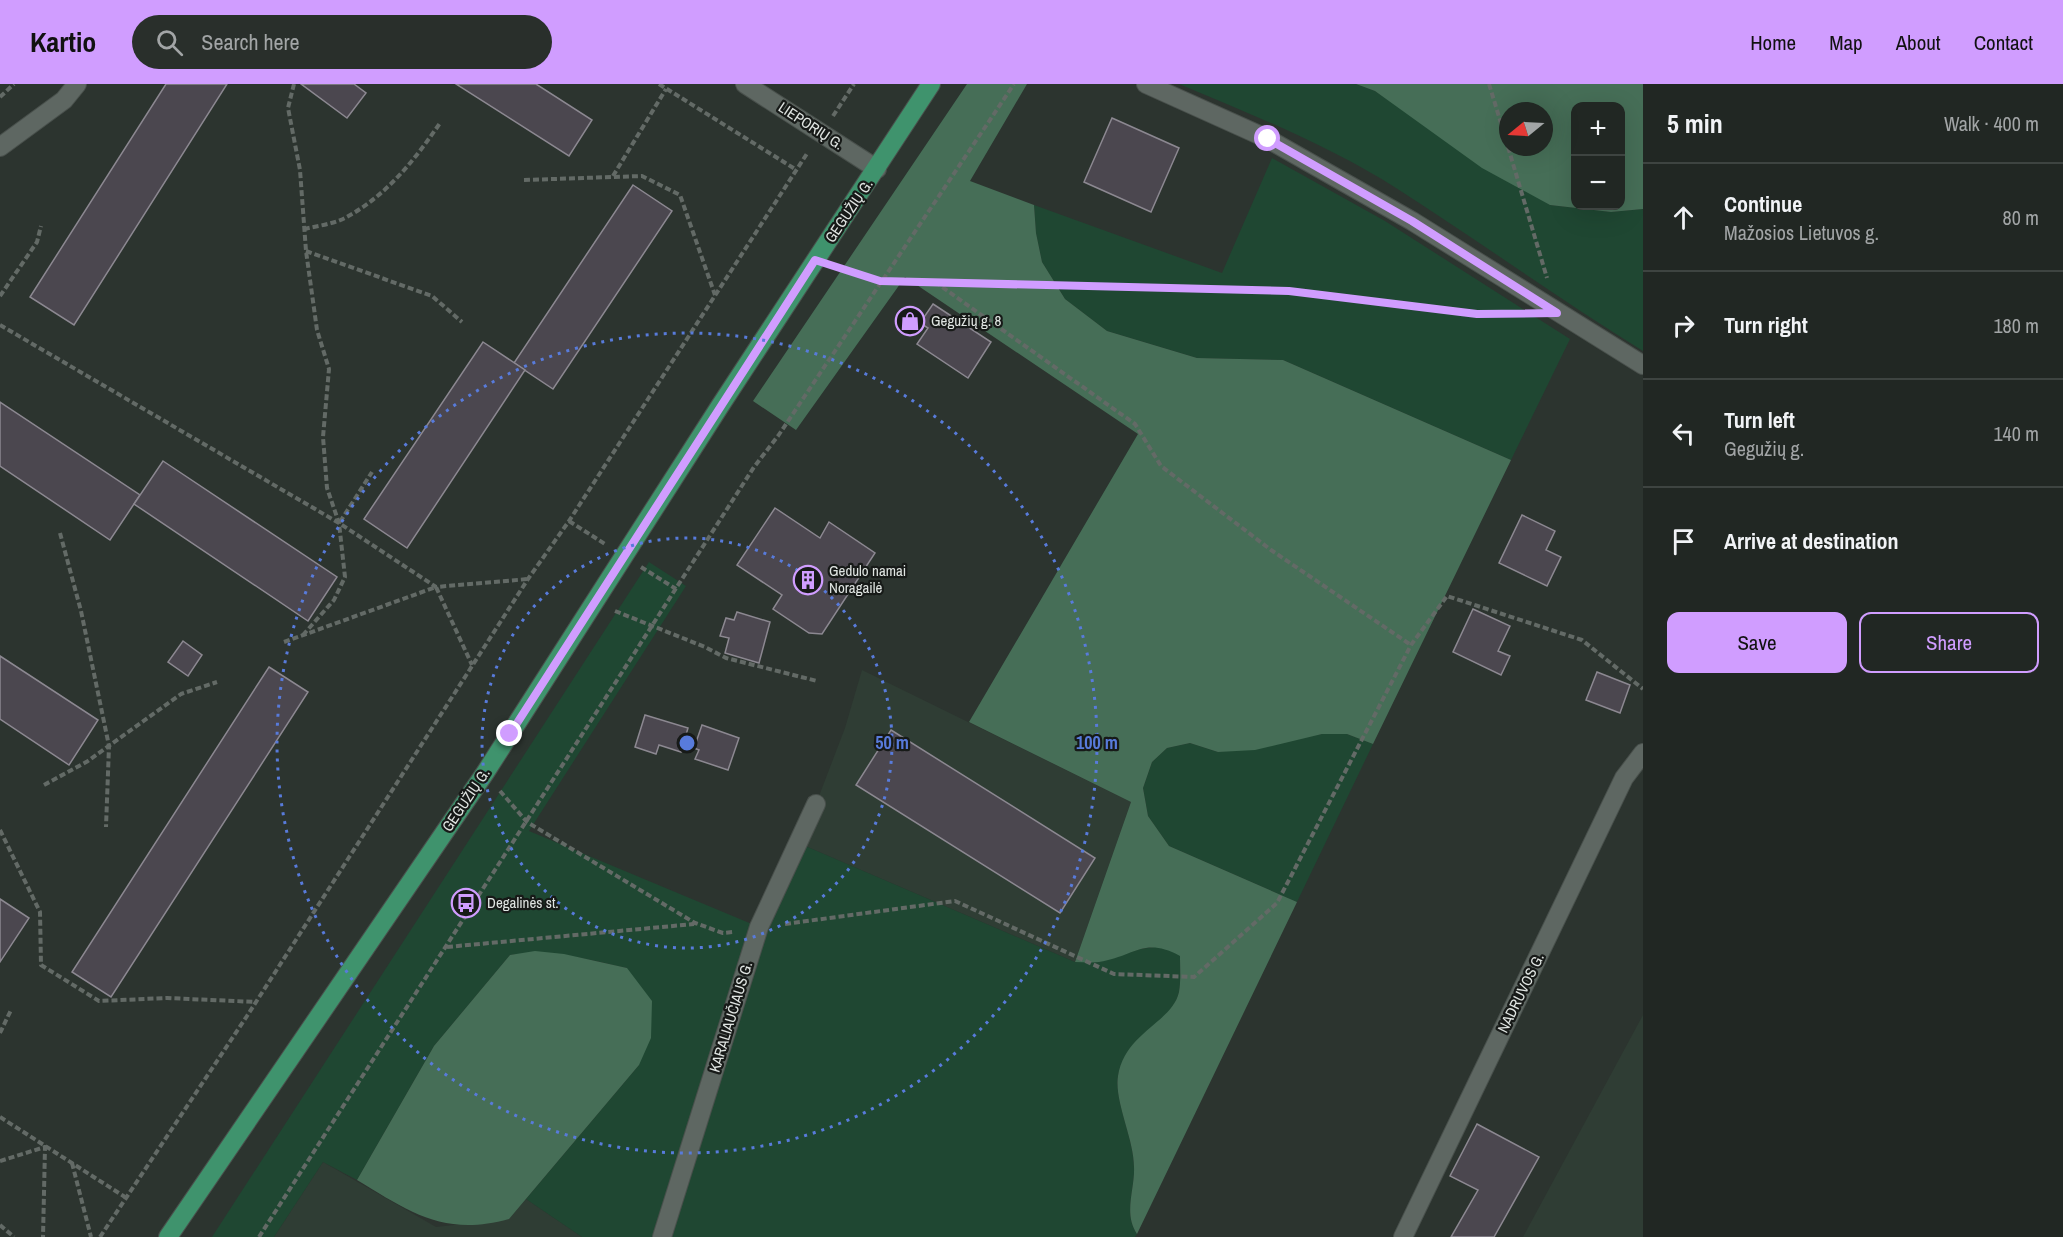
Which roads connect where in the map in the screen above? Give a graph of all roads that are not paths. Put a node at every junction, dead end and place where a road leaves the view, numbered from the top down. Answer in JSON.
{"nodes":[{"id":1,"x":77,"y":84,"type":"edge"},
{"id":2,"x":745,"y":84,"type":"edge"},
{"id":3,"x":931,"y":84,"type":"edge"},
{"id":4,"x":1146,"y":84,"type":"edge"},
{"id":5,"x":0,"y":147,"type":"edge"},
{"id":6,"x":877,"y":169,"type":"junction"},
{"id":7,"x":1643,"y":365,"type":"edge"},
{"id":8,"x":1643,"y":753,"type":"edge"},
{"id":9,"x":816,"y":804,"type":"dead end"},
{"id":10,"x":168,"y":1237,"type":"edge"},
{"id":11,"x":662,"y":1237,"type":"edge"},
{"id":12,"x":1403,"y":1237,"type":"edge"}],
"edges":[{"from":1,"to":5,"type":"street"},
{"from":2,"to":6,"type":"street","name":"LIEPORIŲ G."},
{"from":3,"to":6,"type":"main road","name":"GEGUŽIŲ G."},
{"from":4,"to":7,"type":"street"},
{"from":6,"to":10,"type":"main road","name":"GEGUŽIŲ G."},
{"from":8,"to":12,"type":"street","name":"NADRUVOS G."},
{"from":9,"to":11,"type":"street","name":"KARALIAUČIAUS G."}]}
